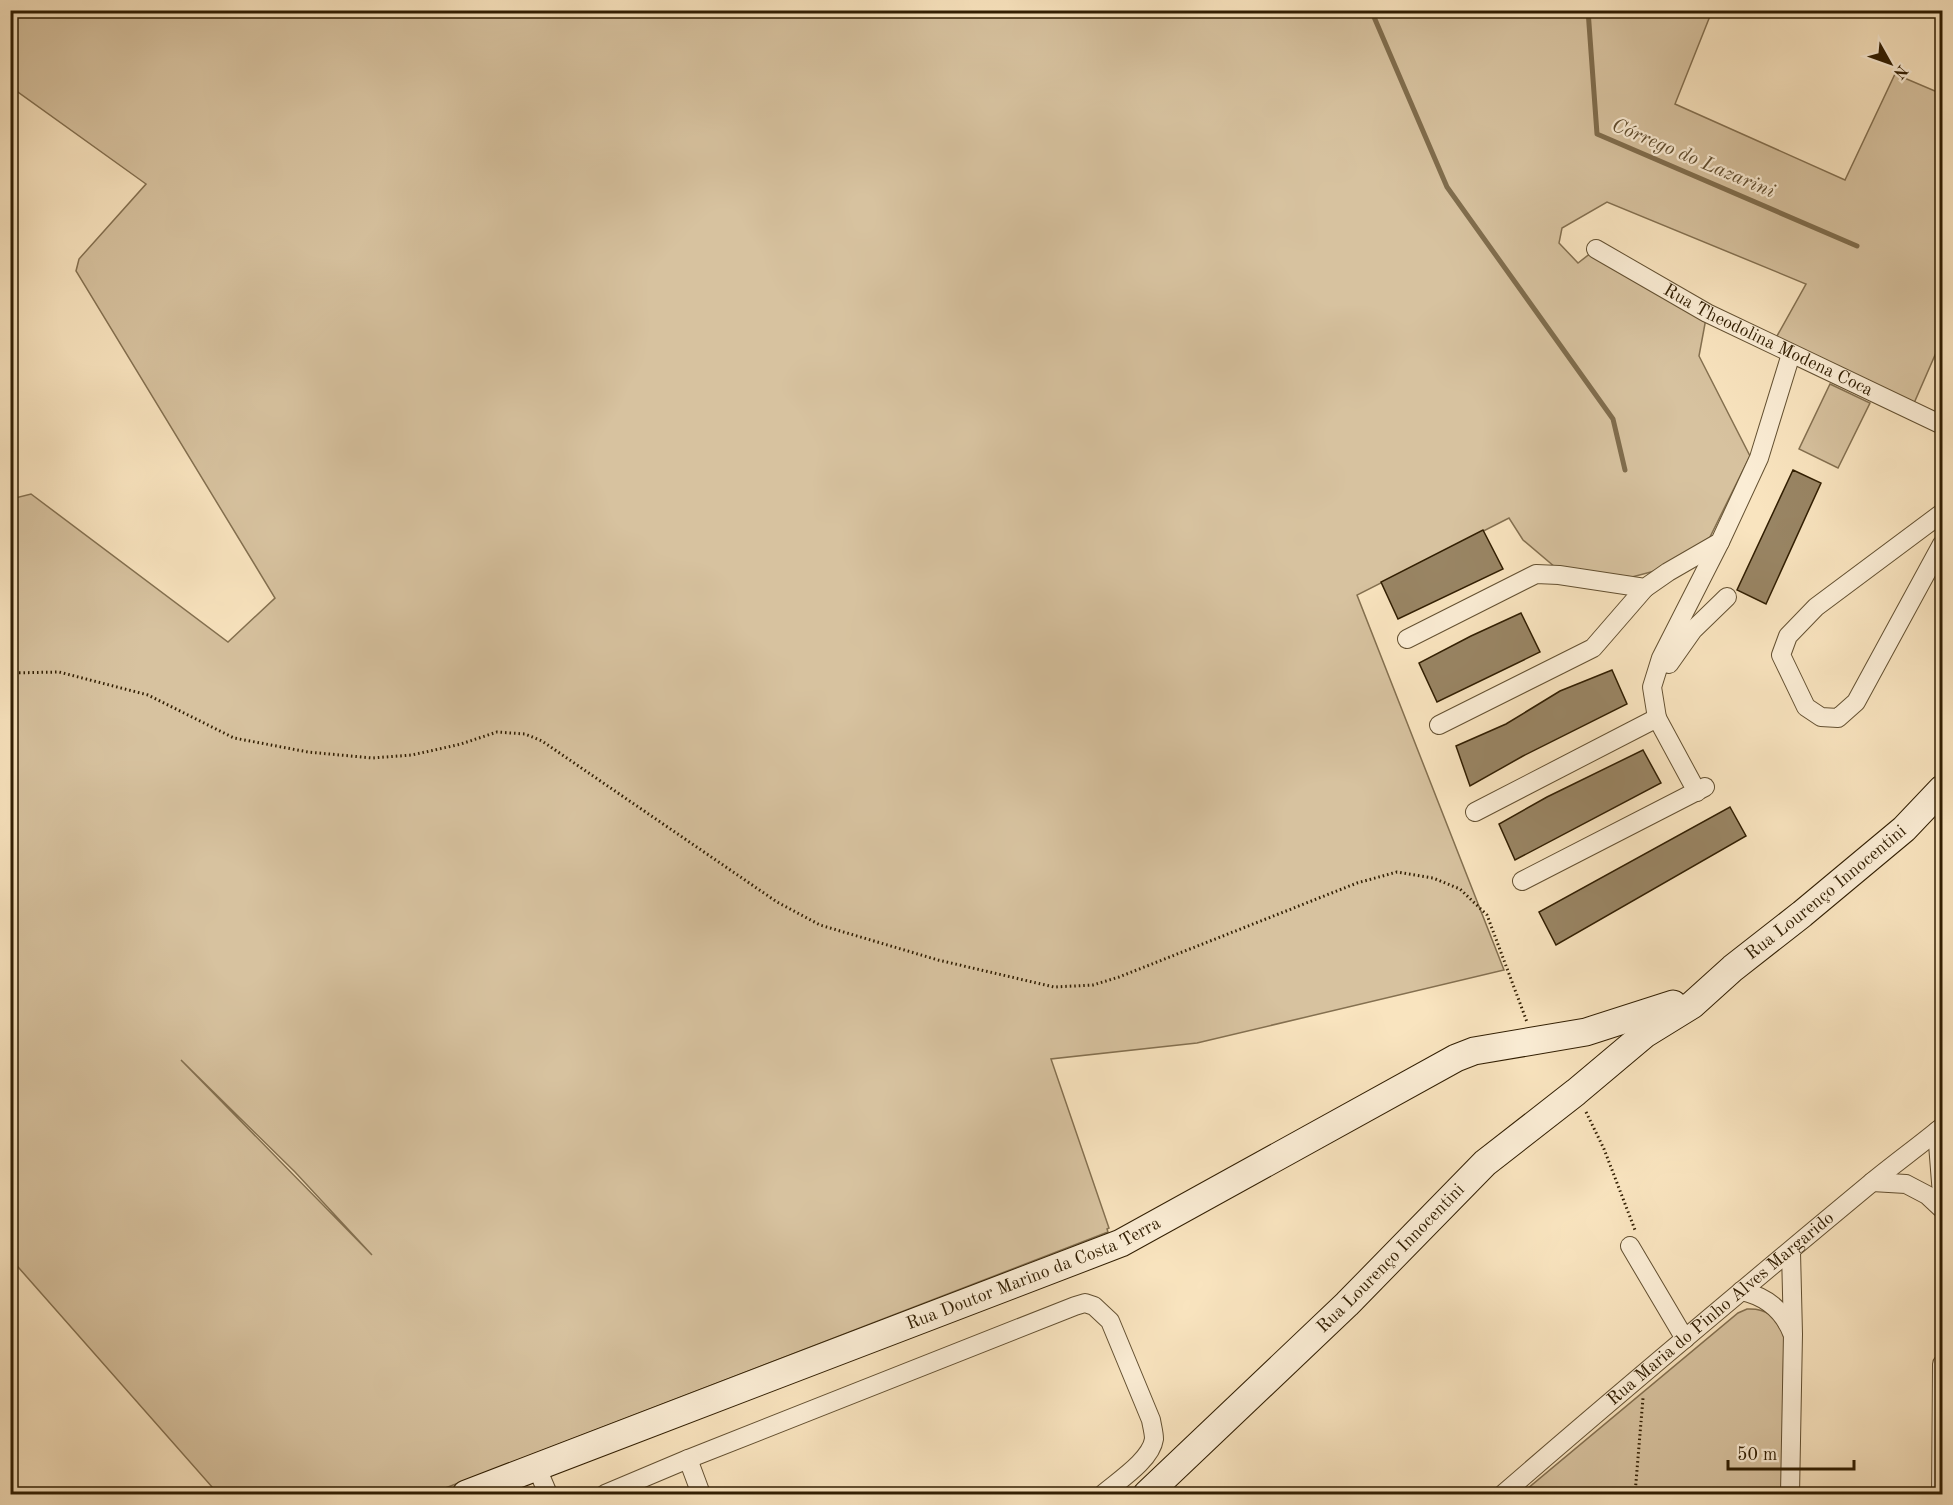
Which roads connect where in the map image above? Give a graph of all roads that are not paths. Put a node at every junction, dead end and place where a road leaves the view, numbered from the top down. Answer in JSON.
{"nodes":[{"id":1,"x":1596,"y":249,"type":"dead end"},
{"id":2,"x":1791,"y":354,"type":"junction"},
{"id":3,"x":1942,"y":425,"type":"edge"},
{"id":4,"x":1942,"y":513,"type":"edge"},
{"id":5,"x":1720,"y":543,"type":"junction"},
{"id":6,"x":1942,"y":544,"type":"edge"},
{"id":7,"x":1645,"y":588,"type":"junction"},
{"id":8,"x":1727,"y":597,"type":"dead end"},
{"id":9,"x":1407,"y":639,"type":"dead end"},
{"id":10,"x":1652,"y":687,"type":"junction"},
{"id":11,"x":1657,"y":718,"type":"junction"},
{"id":12,"x":1439,"y":725,"type":"dead end"},
{"id":13,"x":1942,"y":789,"type":"edge"},
{"id":14,"x":1475,"y":812,"type":"dead end"},
{"id":15,"x":1522,"y":881,"type":"dead end"},
{"id":16,"x":1733,"y":968,"type":"junction"},
{"id":17,"x":1673,"y":1004,"type":"junction"},
{"id":18,"x":1586,"y":1032,"type":"junction"},
{"id":19,"x":1645,"y":1034,"type":"junction"},
{"id":20,"x":1940,"y":1129,"type":"edge"},
{"id":21,"x":1872,"y":1182,"type":"junction"},
{"id":22,"x":1942,"y":1195,"type":"edge"},
{"id":23,"x":1942,"y":1209,"type":"edge"},
{"id":24,"x":1630,"y":1246,"type":"road end"},
{"id":25,"x":1791,"y":1252,"type":"junction"},
{"id":26,"x":1741,"y":1291,"type":"junction"},
{"id":27,"x":1793,"y":1335,"type":"junction"},
{"id":28,"x":1684,"y":1339,"type":"junction"},
{"id":29,"x":1942,"y":1365,"type":"edge"},
{"id":30,"x":688,"y":1459,"type":"junction"},
{"id":31,"x":537,"y":1468,"type":"junction"},
{"id":32,"x":466,"y":1494,"type":"edge"},
{"id":33,"x":548,"y":1494,"type":"edge"},
{"id":34,"x":605,"y":1494,"type":"edge"},
{"id":35,"x":701,"y":1494,"type":"edge"},
{"id":36,"x":1103,"y":1494,"type":"edge"},
{"id":37,"x":1147,"y":1494,"type":"edge"},
{"id":38,"x":1503,"y":1494,"type":"edge"},
{"id":39,"x":1790,"y":1494,"type":"edge"},
{"id":40,"x":1941,"y":1494,"type":"edge"}],
"edges":[{"from":1,"to":2,"type":"street","name":"Rua Theodolina Modena Coca"},
{"from":2,"to":3,"type":"street","name":"Rua Theodolina Modena Coca"},
{"from":2,"to":5,"type":"street"},
{"from":4,"to":6,"type":"street"},
{"from":5,"to":7,"type":"street"},
{"from":5,"to":10,"type":"street"},
{"from":7,"to":9,"type":"street"},
{"from":7,"to":12,"type":"street"},
{"from":8,"to":10,"type":"street"},
{"from":10,"to":11,"type":"street"},
{"from":11,"to":14,"type":"street"},
{"from":11,"to":15,"type":"street"},
{"from":13,"to":16,"type":"main road","name":"Rua Lourenço Innocentini"},
{"from":16,"to":17,"type":"main road","name":"Rua Lourenço Innocentini"},
{"from":16,"to":19,"type":"main road","name":"Rua Lourenço Innocentini"},
{"from":17,"to":18,"type":"main road","name":"Rua Doutor Marino da Costa Terra"},
{"from":17,"to":19,"type":"main road","name":"Rua Lourenço Innocentini"},
{"from":18,"to":19,"type":"main road","name":"Rua Doutor Marino da Costa Terra"},
{"from":18,"to":31,"type":"main road","name":"Rua Doutor Marino da Costa Terra"},
{"from":19,"to":37,"type":"main road","name":"Rua Lourenço Innocentini"},
{"from":20,"to":21,"type":"street","name":"Rua Maria do Pinho Alves Margarido"},
{"from":20,"to":22,"type":"street"},
{"from":21,"to":23,"type":"street"},
{"from":21,"to":25,"type":"street","name":"Rua Maria do Pinho Alves Margarido"},
{"from":24,"to":28,"type":"street"},
{"from":25,"to":26,"type":"street","name":"Rua Maria do Pinho Alves Margarido"},
{"from":25,"to":27,"type":"street"},
{"from":26,"to":27,"type":"street"},
{"from":26,"to":28,"type":"street","name":"Rua Maria do Pinho Alves Margarido"},
{"from":27,"to":39,"type":"street"},
{"from":28,"to":38,"type":"street","name":"Rua Maria do Pinho Alves Margarido"},
{"from":29,"to":40,"type":"street"},
{"from":30,"to":34,"type":"street"},
{"from":30,"to":35,"type":"street"},
{"from":30,"to":36,"type":"street"},
{"from":31,"to":32,"type":"main road","name":"Rua Doutor Marino da Costa Terra"},
{"from":31,"to":33,"type":"street"}]}
